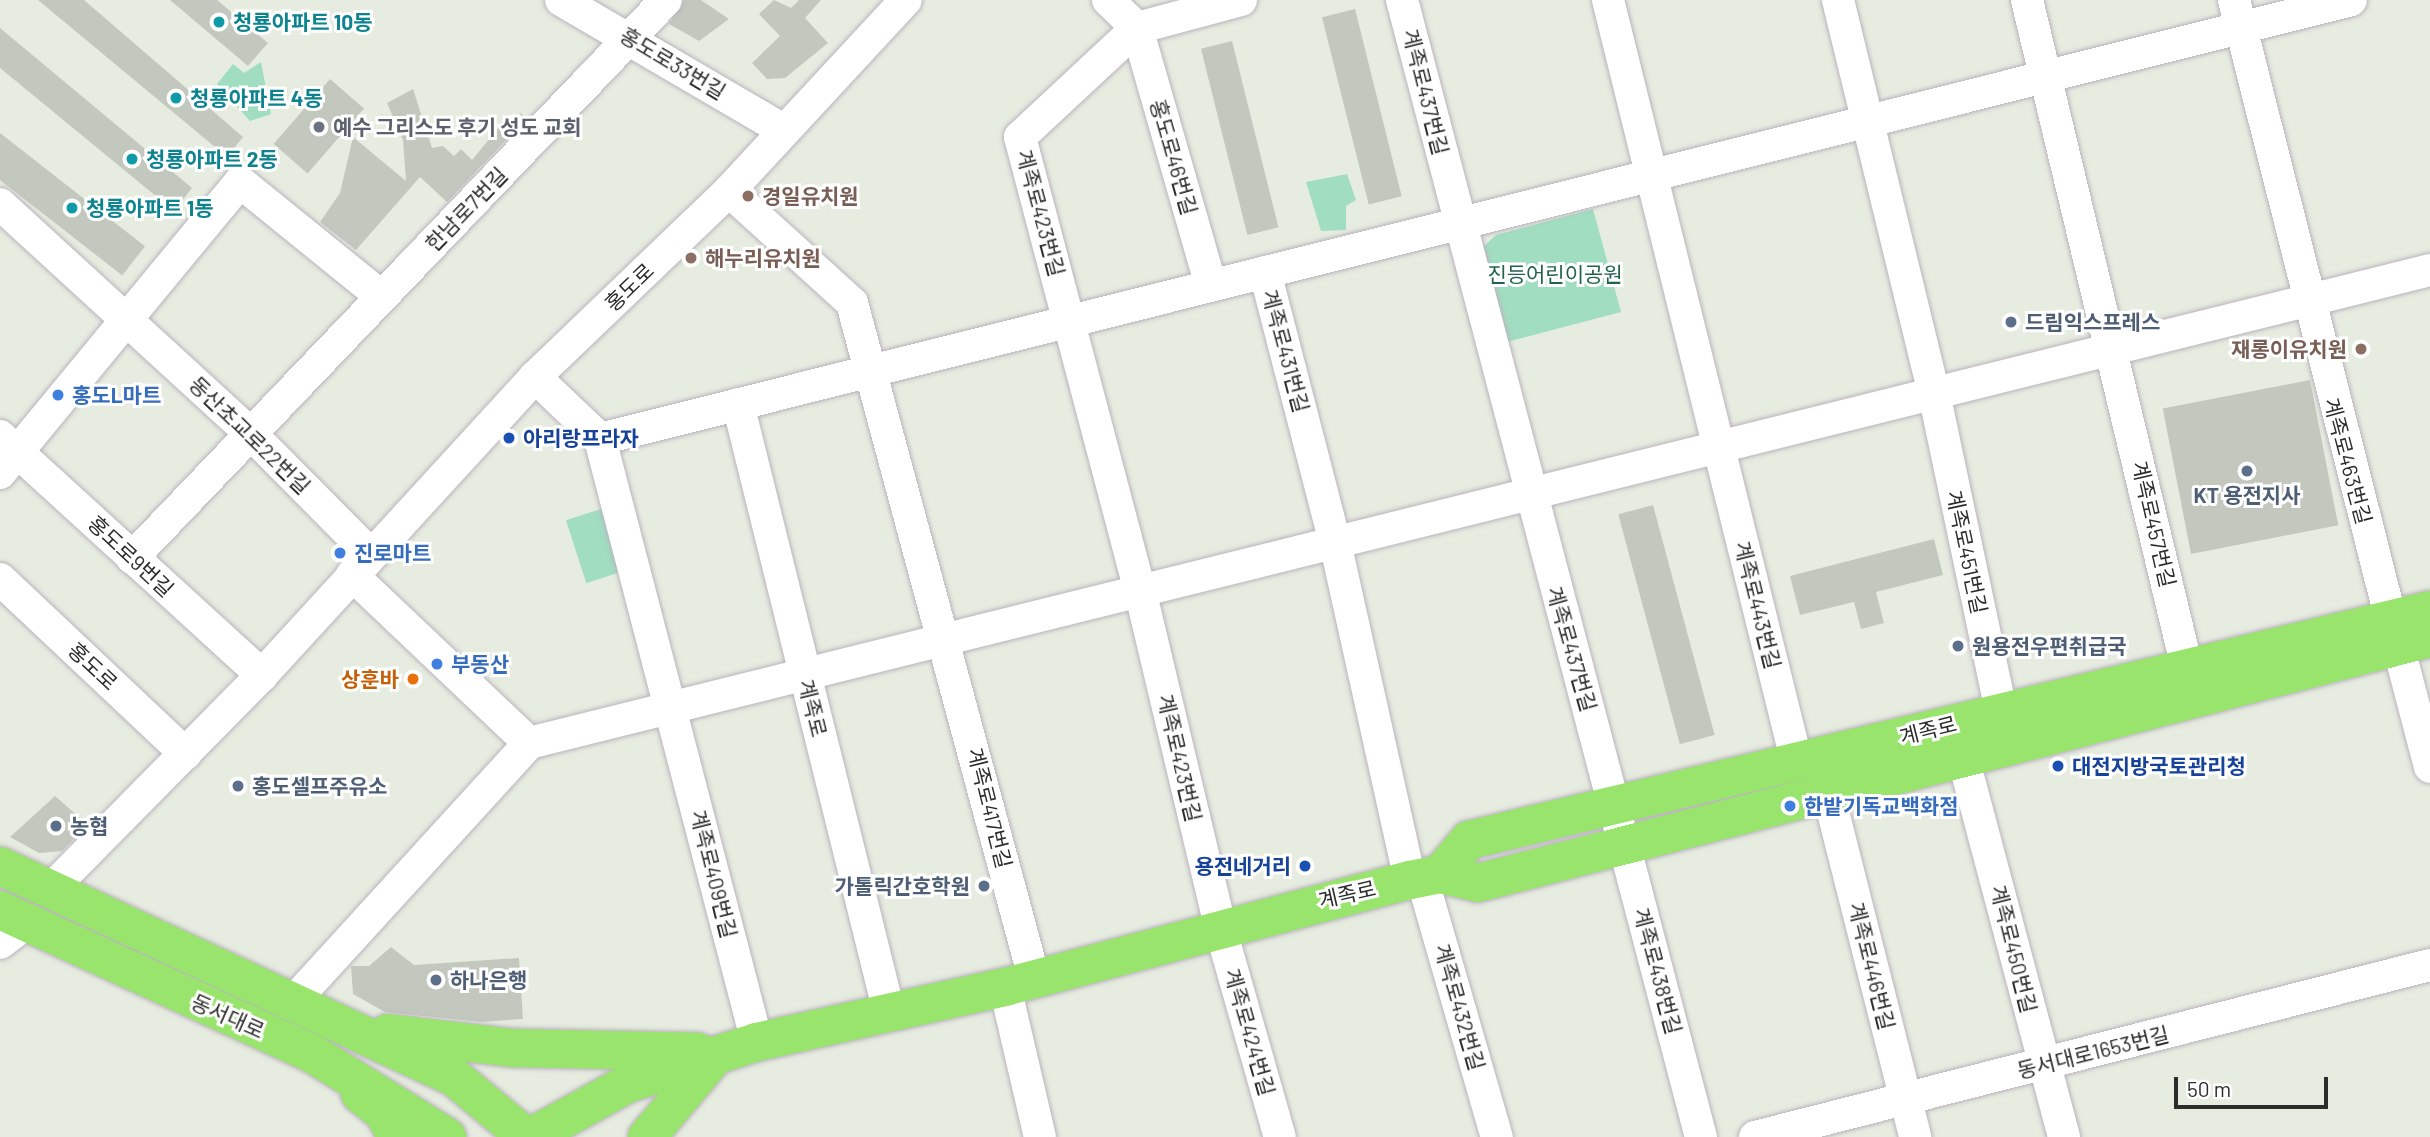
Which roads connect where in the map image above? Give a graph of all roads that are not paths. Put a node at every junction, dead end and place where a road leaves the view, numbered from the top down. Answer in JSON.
{"nodes":[{"id":1,"x":561,"y":0,"type":"edge"},
{"id":2,"x":666,"y":0,"type":"edge"},
{"id":3,"x":906,"y":0,"type":"edge"},
{"id":4,"x":1108,"y":0,"type":"edge"},
{"id":5,"x":1241,"y":0,"type":"edge"},
{"id":6,"x":1402,"y":0,"type":"edge"},
{"id":7,"x":1608,"y":0,"type":"edge"},
{"id":8,"x":1838,"y":0,"type":"edge"},
{"id":9,"x":2027,"y":0,"type":"edge"},
{"id":10,"x":2351,"y":0,"type":"edge"},
{"id":11,"x":2238,"y":14,"type":"edge"},
{"id":12,"x":1137,"y":28,"type":"junction"},
{"id":13,"x":633,"y":37,"type":"junction"},
{"id":14,"x":2046,"y":76,"type":"junction"},
{"id":15,"x":1865,"y":122,"type":"junction"},
{"id":16,"x":782,"y":129,"type":"junction"},
{"id":17,"x":1655,"y":175,"type":"junction"},
{"id":18,"x":729,"y":191,"type":"junction"},
{"id":19,"x":4,"y":216,"type":"edge"},
{"id":20,"x":1459,"y":224,"type":"junction"},
{"id":21,"x":2430,"y":270,"type":"edge"},
{"id":22,"x":1265,"y":272,"type":"junction"},
{"id":23,"x":1211,"y":286,"type":"junction"},
{"id":24,"x":381,"y":296,"type":"junction"},
{"id":25,"x":2306,"y":301,"type":"junction"},
{"id":26,"x":128,"y":318,"type":"junction"},
{"id":27,"x":1070,"y":321,"type":"junction"},
{"id":28,"x":2113,"y":349,"type":"junction"},
{"id":29,"x":871,"y":371,"type":"junction"},
{"id":30,"x":535,"y":377,"type":"junction"},
{"id":31,"x":1934,"y":393,"type":"junction"},
{"id":32,"x":738,"y":404,"type":"junction"},
{"id":33,"x":251,"y":434,"type":"junction"},
{"id":34,"x":600,"y":439,"type":"junction"},
{"id":35,"x":1719,"y":447,"type":"junction"},
{"id":36,"x":6,"y":454,"type":"edge"},
{"id":37,"x":1527,"y":494,"type":"junction"},
{"id":38,"x":1335,"y":542,"type":"junction"},
{"id":39,"x":132,"y":558,"type":"junction"},
{"id":40,"x":362,"y":565,"type":"junction"},
{"id":41,"x":0,"y":579,"type":"edge"},
{"id":42,"x":1140,"y":590,"type":"junction"},
{"id":43,"x":2430,"y":610,"type":"edge"},
{"id":44,"x":2406,"y":634,"type":"edge"},
{"id":45,"x":946,"y":638,"type":"junction"},
{"id":46,"x":804,"y":673,"type":"junction"},
{"id":47,"x":261,"y":676,"type":"junction"},
{"id":48,"x":2191,"y":683,"type":"junction"},
{"id":49,"x":671,"y":706,"type":"junction"},
{"id":50,"x":2001,"y":712,"type":"junction"},
{"id":51,"x":529,"y":743,"type":"junction"},
{"id":52,"x":186,"y":754,"type":"junction"},
{"id":53,"x":1964,"y":761,"type":"junction"},
{"id":54,"x":1797,"y":763,"type":"junction"},
{"id":55,"x":2430,"y":767,"type":"edge"},
{"id":56,"x":1829,"y":796,"type":"junction"},
{"id":57,"x":1616,"y":805,"type":"junction"},
{"id":58,"x":1625,"y":846,"type":"junction"},
{"id":59,"x":0,"y":866,"type":"edge"},
{"id":60,"x":1424,"y":877,"type":"junction"},
{"id":61,"x":50,"y":890,"type":"junction"},
{"id":62,"x":9,"y":925,"type":"edge"},
{"id":63,"x":1220,"y":927,"type":"junction"},
{"id":64,"x":2430,"y":965,"type":"edge"},
{"id":65,"x":1019,"y":982,"type":"junction"},
{"id":66,"x":292,"y":1003,"type":"junction"},
{"id":67,"x":890,"y":1012,"type":"junction"},
{"id":68,"x":336,"y":1023,"type":"junction"},
{"id":69,"x":757,"y":1042,"type":"junction"},
{"id":70,"x":717,"y":1053,"type":"junction"},
{"id":71,"x":313,"y":1054,"type":"junction"},
{"id":72,"x":2044,"y":1065,"type":"junction"},
{"id":73,"x":1905,"y":1099,"type":"junction"},
{"id":74,"x":397,"y":1137,"type":"edge"},
{"id":75,"x":447,"y":1137,"type":"edge"},
{"id":76,"x":526,"y":1137,"type":"edge"},
{"id":77,"x":531,"y":1137,"type":"edge"},
{"id":78,"x":647,"y":1137,"type":"edge"},
{"id":79,"x":1040,"y":1137,"type":"edge"},
{"id":80,"x":1280,"y":1137,"type":"edge"},
{"id":81,"x":1497,"y":1137,"type":"edge"},
{"id":82,"x":1701,"y":1137,"type":"edge"},
{"id":83,"x":1755,"y":1137,"type":"edge"},
{"id":84,"x":1915,"y":1137,"type":"edge"},
{"id":85,"x":2064,"y":1137,"type":"edge"}],
"edges":[{"from":1,"to":13,"type":"street","name":"홍도로33번길"},
{"from":2,"to":13,"type":"street","name":"한남로7번길"},
{"from":3,"to":16,"type":"street","name":"홍도로"},
{"from":4,"to":12,"type":"street"},
{"from":5,"to":12,"type":"street"},
{"from":6,"to":20,"type":"street","name":"계족로437번길"},
{"from":7,"to":17,"type":"street","name":"계족로443번길"},
{"from":8,"to":15,"type":"street","name":"계족로451번길"},
{"from":9,"to":14,"type":"street","name":"계족로457번길"},
{"from":10,"to":11,"type":"street"},
{"from":11,"to":14,"type":"street"},
{"from":11,"to":25,"type":"street","name":"계족로463번길"},
{"from":12,"to":23,"type":"street","name":"홍도로46번길"},
{"from":12,"to":27,"type":"street","name":"계족로423번길"},
{"from":13,"to":16,"type":"street","name":"홍도로33번길"},
{"from":13,"to":24,"type":"street","name":"한남로7번길"},
{"from":14,"to":15,"type":"street"},
{"from":14,"to":28,"type":"street","name":"계족로457번길"},
{"from":15,"to":17,"type":"street"},
{"from":15,"to":31,"type":"street","name":"계족로451번길"},
{"from":16,"to":18,"type":"street","name":"홍도로"},
{"from":17,"to":20,"type":"street"},
{"from":17,"to":35,"type":"street","name":"계족로443번길"},
{"from":18,"to":29,"type":"street","name":"계족로417번길"},
{"from":18,"to":30,"type":"street","name":"홍도로"},
{"from":19,"to":26,"type":"street","name":"동산초교로22번길"},
{"from":20,"to":22,"type":"street","name":"계족로431번길"},
{"from":20,"to":37,"type":"street","name":"계족로437번길"},
{"from":21,"to":25,"type":"street"},
{"from":22,"to":23,"type":"street"},
{"from":22,"to":38,"type":"street","name":"계족로431번길"},
{"from":23,"to":27,"type":"street"},
{"from":24,"to":26,"type":"street"},
{"from":24,"to":33,"type":"street","name":"한남로7번길"},
{"from":25,"to":28,"type":"street"},
{"from":25,"to":44,"type":"street","name":"계족로463번길"},
{"from":26,"to":33,"type":"street","name":"동산초교로22번길"},
{"from":26,"to":36,"type":"street"},
{"from":27,"to":29,"type":"street"},
{"from":27,"to":42,"type":"street","name":"계족로423번길"},
{"from":28,"to":31,"type":"street"},
{"from":28,"to":48,"type":"street","name":"계족로457번길"},
{"from":29,"to":32,"type":"street"},
{"from":29,"to":45,"type":"street","name":"계족로417번길"},
{"from":30,"to":34,"type":"street"},
{"from":30,"to":40,"type":"street","name":"홍도로"},
{"from":31,"to":35,"type":"street"},
{"from":31,"to":50,"type":"street","name":"계족로451번길"},
{"from":32,"to":34,"type":"street"},
{"from":32,"to":46,"type":"street","name":"계족로"},
{"from":33,"to":39,"type":"street","name":"한남로7번길"},
{"from":33,"to":40,"type":"street","name":"동산초교로22번길"},
{"from":34,"to":49,"type":"street","name":"계족로409번길"},
{"from":35,"to":37,"type":"street"},
{"from":35,"to":54,"type":"street","name":"계족로443번길"},
{"from":36,"to":39,"type":"street","name":"홍도로9번길"},
{"from":37,"to":38,"type":"street"},
{"from":37,"to":57,"type":"street","name":"계족로437번길"},
{"from":38,"to":42,"type":"street"},
{"from":38,"to":60,"type":"street","name":"계족로431번길"},
{"from":39,"to":47,"type":"street","name":"홍도로9번길"},
{"from":40,"to":47,"type":"street","name":"홍도로"},
{"from":40,"to":51,"type":"street"},
{"from":41,"to":52,"type":"street","name":"홍도로"},
{"from":42,"to":45,"type":"street"},
{"from":42,"to":63,"type":"street","name":"계족로423번길"},
{"from":43,"to":44,"type":"main road","name":"계족로"},
{"from":44,"to":48,"type":"main road","name":"계족로"},
{"from":44,"to":55,"type":"street","name":"계족로463번길"},
{"from":45,"to":46,"type":"street"},
{"from":45,"to":65,"type":"street","name":"계족로417번길"},
{"from":46,"to":49,"type":"street"},
{"from":46,"to":67,"type":"street","name":"계족로"},
{"from":47,"to":52,"type":"street","name":"홍도로"},
{"from":48,"to":50,"type":"main road","name":"계족로"},
{"from":48,"to":53,"type":"main road","name":"계족로"},
{"from":49,"to":51,"type":"street"},
{"from":49,"to":69,"type":"street","name":"계족로409번길"},
{"from":50,"to":54,"type":"main road","name":"계족로"},
{"from":51,"to":66,"type":"street","name":"동서대로"},
{"from":52,"to":61,"type":"street","name":"홍도로"},
{"from":53,"to":56,"type":"main road","name":"계족로"},
{"from":53,"to":72,"type":"street","name":"계족로450번길"},
{"from":54,"to":57,"type":"main road","name":"계족로"},
{"from":56,"to":58,"type":"main road","name":"계족로"},
{"from":56,"to":73,"type":"street","name":"계족로446번길"},
{"from":57,"to":58,"type":"street","name":"계족로438번길"},
{"from":57,"to":60,"type":"main road","name":"계족로"},
{"from":58,"to":60,"type":"main road","name":"계족로"},
{"from":58,"to":82,"type":"street","name":"계족로438번길"},
{"from":59,"to":61,"type":"main road","name":"동서대로"},
{"from":60,"to":63,"type":"main road","name":"계족로"},
{"from":60,"to":81,"type":"street","name":"계족로432번길"},
{"from":61,"to":66,"type":"main road","name":"동서대로"},
{"from":62,"to":71,"type":"main road","name":"동서대로"},
{"from":63,"to":65,"type":"main road","name":"계족로"},
{"from":63,"to":80,"type":"street","name":"계족로424번길"},
{"from":64,"to":72,"type":"street","name":"동서대로1653번길"},
{"from":65,"to":67,"type":"main road","name":"계족로"},
{"from":65,"to":79,"type":"street","name":"계족로417번길"},
{"from":66,"to":68,"type":"main road","name":"동서대로"},
{"from":67,"to":69,"type":"main road","name":"계족로"},
{"from":68,"to":70,"type":"main road"},
{"from":68,"to":76,"type":"main road","name":"동서대로"},
{"from":69,"to":70,"type":"main road","name":"계족로"},
{"from":70,"to":77,"type":"main road","name":"계족로"},
{"from":70,"to":78,"type":"main road"},
{"from":71,"to":74,"type":"main road"},
{"from":71,"to":75,"type":"main road","name":"동서대로"},
{"from":72,"to":73,"type":"street","name":"동서대로1653번길"},
{"from":72,"to":85,"type":"street","name":"계족로450번길"},
{"from":73,"to":83,"type":"street","name":"동서대로1653번길"},
{"from":73,"to":84,"type":"street","name":"계족로446번길"}]}
